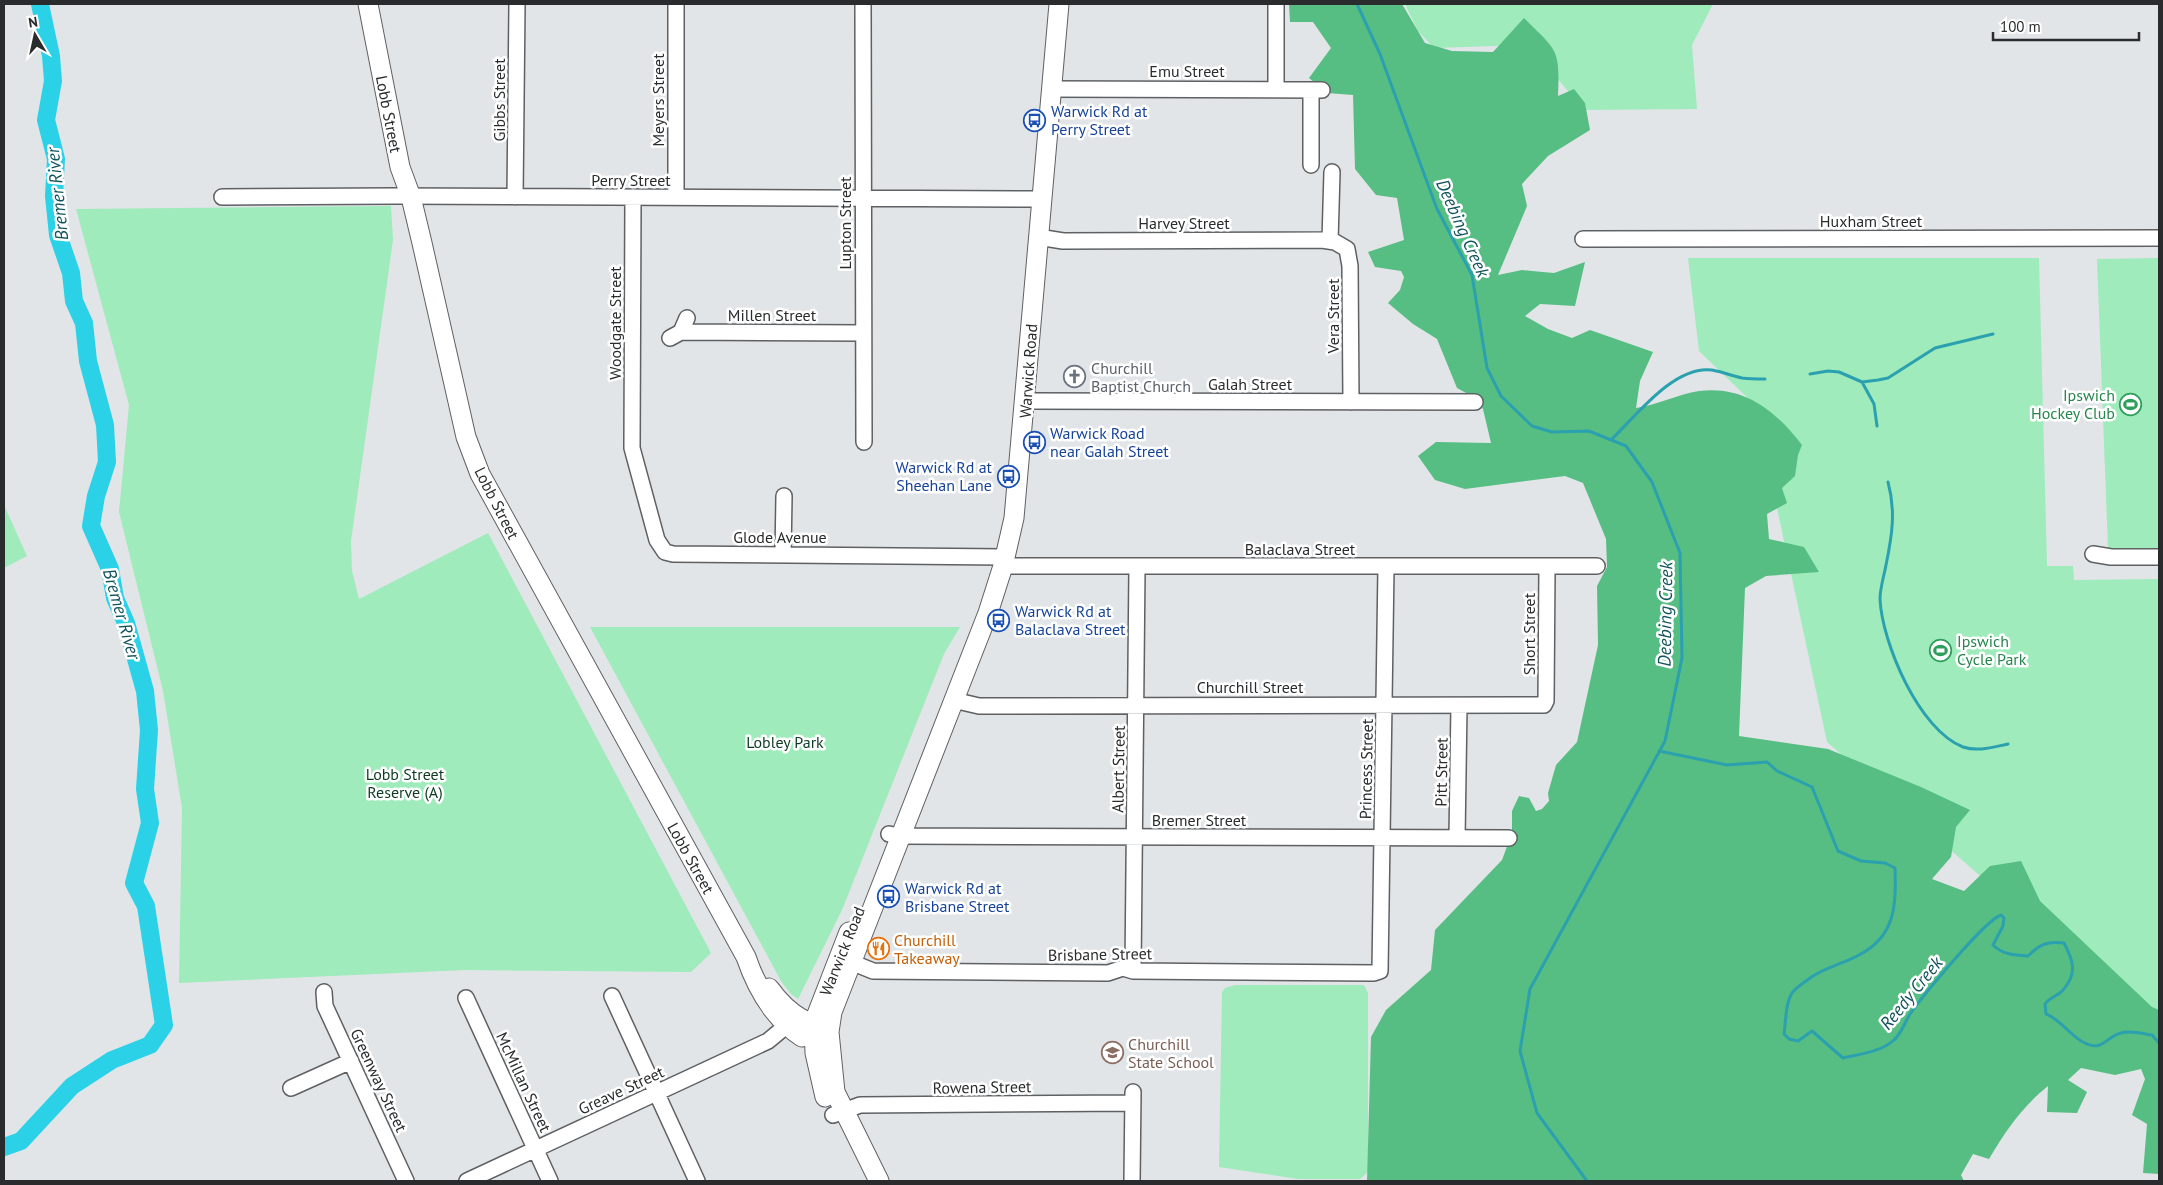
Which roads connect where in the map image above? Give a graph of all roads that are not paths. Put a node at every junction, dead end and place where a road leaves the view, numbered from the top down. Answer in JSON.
{"nodes":[{"id":1,"x":368,"y":4,"type":"edge"},
{"id":2,"x":517,"y":4,"type":"edge"},
{"id":3,"x":676,"y":4,"type":"edge"},
{"id":4,"x":862,"y":4,"type":"edge"},
{"id":5,"x":1059,"y":4,"type":"edge"},
{"id":6,"x":1276,"y":4,"type":"edge"},
{"id":7,"x":1051,"y":89,"type":"junction"},
{"id":8,"x":1276,"y":89,"type":"junction"},
{"id":9,"x":1311,"y":165,"type":"dead end"},
{"id":10,"x":1332,"y":172,"type":"dead end"},
{"id":11,"x":222,"y":197,"type":"dead end"},
{"id":12,"x":411,"y":197,"type":"junction"},
{"id":13,"x":515,"y":197,"type":"junction"},
{"id":14,"x":633,"y":197,"type":"junction"},
{"id":15,"x":676,"y":197,"type":"junction"},
{"id":16,"x":863,"y":198,"type":"junction"},
{"id":17,"x":1041,"y":199,"type":"junction"},
{"id":18,"x":1038,"y":237,"type":"junction"},
{"id":19,"x":2159,"y":238,"type":"edge"},
{"id":20,"x":1583,"y":239,"type":"dead end"},
{"id":21,"x":1330,"y":241,"type":"junction"},
{"id":22,"x":679,"y":329,"type":"dead end"},
{"id":23,"x":863,"y":333,"type":"junction"},
{"id":24,"x":1026,"y":401,"type":"junction"},
{"id":25,"x":1351,"y":402,"type":"junction"},
{"id":26,"x":1475,"y":402,"type":"dead end"},
{"id":27,"x":864,"y":442,"type":"dead end"},
{"id":28,"x":632,"y":448,"type":"joint"},
{"id":29,"x":784,"y":496,"type":"dead end"},
{"id":30,"x":2093,"y":554,"type":"dead end"},
{"id":31,"x":783,"y":555,"type":"junction"},
{"id":32,"x":2159,"y":556,"type":"edge"},
{"id":33,"x":1004,"y":561,"type":"junction"},
{"id":34,"x":1597,"y":566,"type":"dead end"},
{"id":35,"x":1137,"y":567,"type":"junction"},
{"id":36,"x":1386,"y":567,"type":"junction"},
{"id":37,"x":1547,"y":567,"type":"junction"},
{"id":38,"x":953,"y":700,"type":"junction"},
{"id":39,"x":1546,"y":701,"type":"joint"},
{"id":40,"x":1136,"y":704,"type":"junction"},
{"id":41,"x":1384,"y":706,"type":"junction"},
{"id":42,"x":1459,"y":706,"type":"junction"},
{"id":43,"x":894,"y":835,"type":"junction"},
{"id":44,"x":1135,"y":837,"type":"junction"},
{"id":45,"x":1383,"y":838,"type":"junction"},
{"id":46,"x":1457,"y":838,"type":"junction"},
{"id":47,"x":1509,"y":838,"type":"dead end"},
{"id":48,"x":746,"y":957,"type":"junction"},
{"id":49,"x":851,"y":962,"type":"junction"},
{"id":50,"x":1134,"y":971,"type":"junction"},
{"id":51,"x":1380,"y":971,"type":"joint"},
{"id":52,"x":324,"y":992,"type":"dead end"},
{"id":53,"x":612,"y":996,"type":"dead end"},
{"id":54,"x":466,"y":998,"type":"dead end"},
{"id":55,"x":786,"y":1026,"type":"junction"},
{"id":56,"x":819,"y":1030,"type":"junction"},
{"id":57,"x":351,"y":1061,"type":"junction"},
{"id":58,"x":291,"y":1088,"type":"dead end"},
{"id":59,"x":657,"y":1092,"type":"junction"},
{"id":60,"x":837,"y":1113,"type":"junction"},
{"id":61,"x":854,"y":1144,"type":"junction"},
{"id":62,"x":536,"y":1149,"type":"junction"},
{"id":63,"x":406,"y":1181,"type":"edge"},
{"id":64,"x":467,"y":1181,"type":"edge"},
{"id":65,"x":550,"y":1181,"type":"edge"},
{"id":66,"x":697,"y":1181,"type":"edge"},
{"id":67,"x":868,"y":1181,"type":"edge"},
{"id":68,"x":879,"y":1181,"type":"edge"},
{"id":69,"x":1132,"y":1181,"type":"edge"}],
"edges":[{"from":1,"to":12,"type":"main road","name":"Lobb Street"},
{"from":2,"to":13,"type":"street","name":"Gibbs Street"},
{"from":3,"to":15,"type":"street","name":"Meyers Street"},
{"from":4,"to":16,"type":"street","name":"Lupton Street"},
{"from":5,"to":7,"type":"main road","name":"Warwick Road"},
{"from":6,"to":8,"type":"street"},
{"from":7,"to":8,"type":"street","name":"Emu Street"},
{"from":7,"to":17,"type":"main road","name":"Warwick Road"},
{"from":8,"to":9,"type":"street","name":"Emu Street"},
{"from":10,"to":21,"type":"street"},
{"from":11,"to":12,"type":"street","name":"Perry Street"},
{"from":12,"to":13,"type":"street","name":"Perry Street"},
{"from":12,"to":48,"type":"main road","name":"Lobb Street"},
{"from":13,"to":14,"type":"street","name":"Perry Street"},
{"from":14,"to":15,"type":"street","name":"Perry Street"},
{"from":14,"to":28,"type":"street","name":"Woodgate Street"},
{"from":15,"to":16,"type":"street","name":"Perry Street"},
{"from":16,"to":17,"type":"street","name":"Perry Street"},
{"from":16,"to":23,"type":"street","name":"Lupton Street"},
{"from":17,"to":18,"type":"main road","name":"Warwick Road"},
{"from":18,"to":21,"type":"street","name":"Harvey Street"},
{"from":18,"to":24,"type":"main road","name":"Warwick Road"},
{"from":19,"to":20,"type":"street","name":"Huxham Street"},
{"from":21,"to":25,"type":"street","name":"Vera Street"},
{"from":22,"to":23,"type":"street","name":"Millen Street"},
{"from":23,"to":27,"type":"street","name":"Lupton Street"},
{"from":24,"to":25,"type":"street","name":"Galah Street"},
{"from":24,"to":33,"type":"main road","name":"Warwick Road"},
{"from":25,"to":26,"type":"street","name":"Galah Street"},
{"from":28,"to":31,"type":"street","name":"Glode Avenue"},
{"from":29,"to":31,"type":"street"},
{"from":30,"to":32,"type":"street"},
{"from":31,"to":33,"type":"street","name":"Glode Avenue"},
{"from":33,"to":35,"type":"street","name":"Balaclava Street"},
{"from":33,"to":38,"type":"main road","name":"Warwick Road"},
{"from":34,"to":37,"type":"street","name":"Balaclava Street"},
{"from":35,"to":36,"type":"street","name":"Balaclava Street"},
{"from":35,"to":40,"type":"street","name":"Albert Street"},
{"from":36,"to":37,"type":"street","name":"Balaclava Street"},
{"from":36,"to":41,"type":"street","name":"Princess Street"},
{"from":37,"to":39,"type":"street","name":"Short Street"},
{"from":38,"to":40,"type":"street","name":"Churchill Street"},
{"from":38,"to":43,"type":"main road","name":"Warwick Road"},
{"from":39,"to":42,"type":"street","name":"Churchill Street"},
{"from":40,"to":41,"type":"street","name":"Churchill Street"},
{"from":40,"to":44,"type":"street","name":"Albert Street"},
{"from":41,"to":42,"type":"street","name":"Churchill Street"},
{"from":41,"to":45,"type":"street","name":"Princess Street"},
{"from":42,"to":46,"type":"street","name":"Pitt Street"},
{"from":43,"to":44,"type":"street","name":"Bremer Street"},
{"from":43,"to":49,"type":"main road","name":"Warwick Road"},
{"from":43,"to":56,"type":"main road","name":"Warwick Road"},
{"from":44,"to":45,"type":"street","name":"Bremer Street"},
{"from":44,"to":50,"type":"street","name":"Albert Street"},
{"from":45,"to":46,"type":"street","name":"Bremer Street"},
{"from":45,"to":51,"type":"street","name":"Princess Street"},
{"from":46,"to":47,"type":"street","name":"Bremer Street"},
{"from":48,"to":55,"type":"main road","name":"Lobb Street"},
{"from":48,"to":56,"type":"main road","name":"Lobb Street"},
{"from":49,"to":50,"type":"street","name":"Brisbane Street"},
{"from":49,"to":56,"type":"main road","name":"Warwick Road"},
{"from":50,"to":51,"type":"street","name":"Brisbane Street"},
{"from":52,"to":57,"type":"street","name":"Greenway Street"},
{"from":53,"to":59,"type":"street"},
{"from":54,"to":62,"type":"street","name":"McMillan Street"},
{"from":55,"to":56,"type":"main road","name":"Lobb Street"},
{"from":55,"to":59,"type":"street","name":"Greave Street"},
{"from":56,"to":60,"type":"main road","name":"Warwick Road"},
{"from":57,"to":58,"type":"street"},
{"from":57,"to":63,"type":"street","name":"Greenway Street"},
{"from":59,"to":62,"type":"street","name":"Greave Street"},
{"from":59,"to":66,"type":"street"},
{"from":60,"to":61,"type":"main road","name":"Warwick Road"},
{"from":60,"to":69,"type":"street","name":"Rowena Street"},
{"from":61,"to":67,"type":"main road","name":"Warwick Road"},
{"from":61,"to":68,"type":"main road","name":"Warwick Road"},
{"from":62,"to":64,"type":"street","name":"Greave Street"},
{"from":62,"to":65,"type":"street","name":"McMillan Street"}]}
